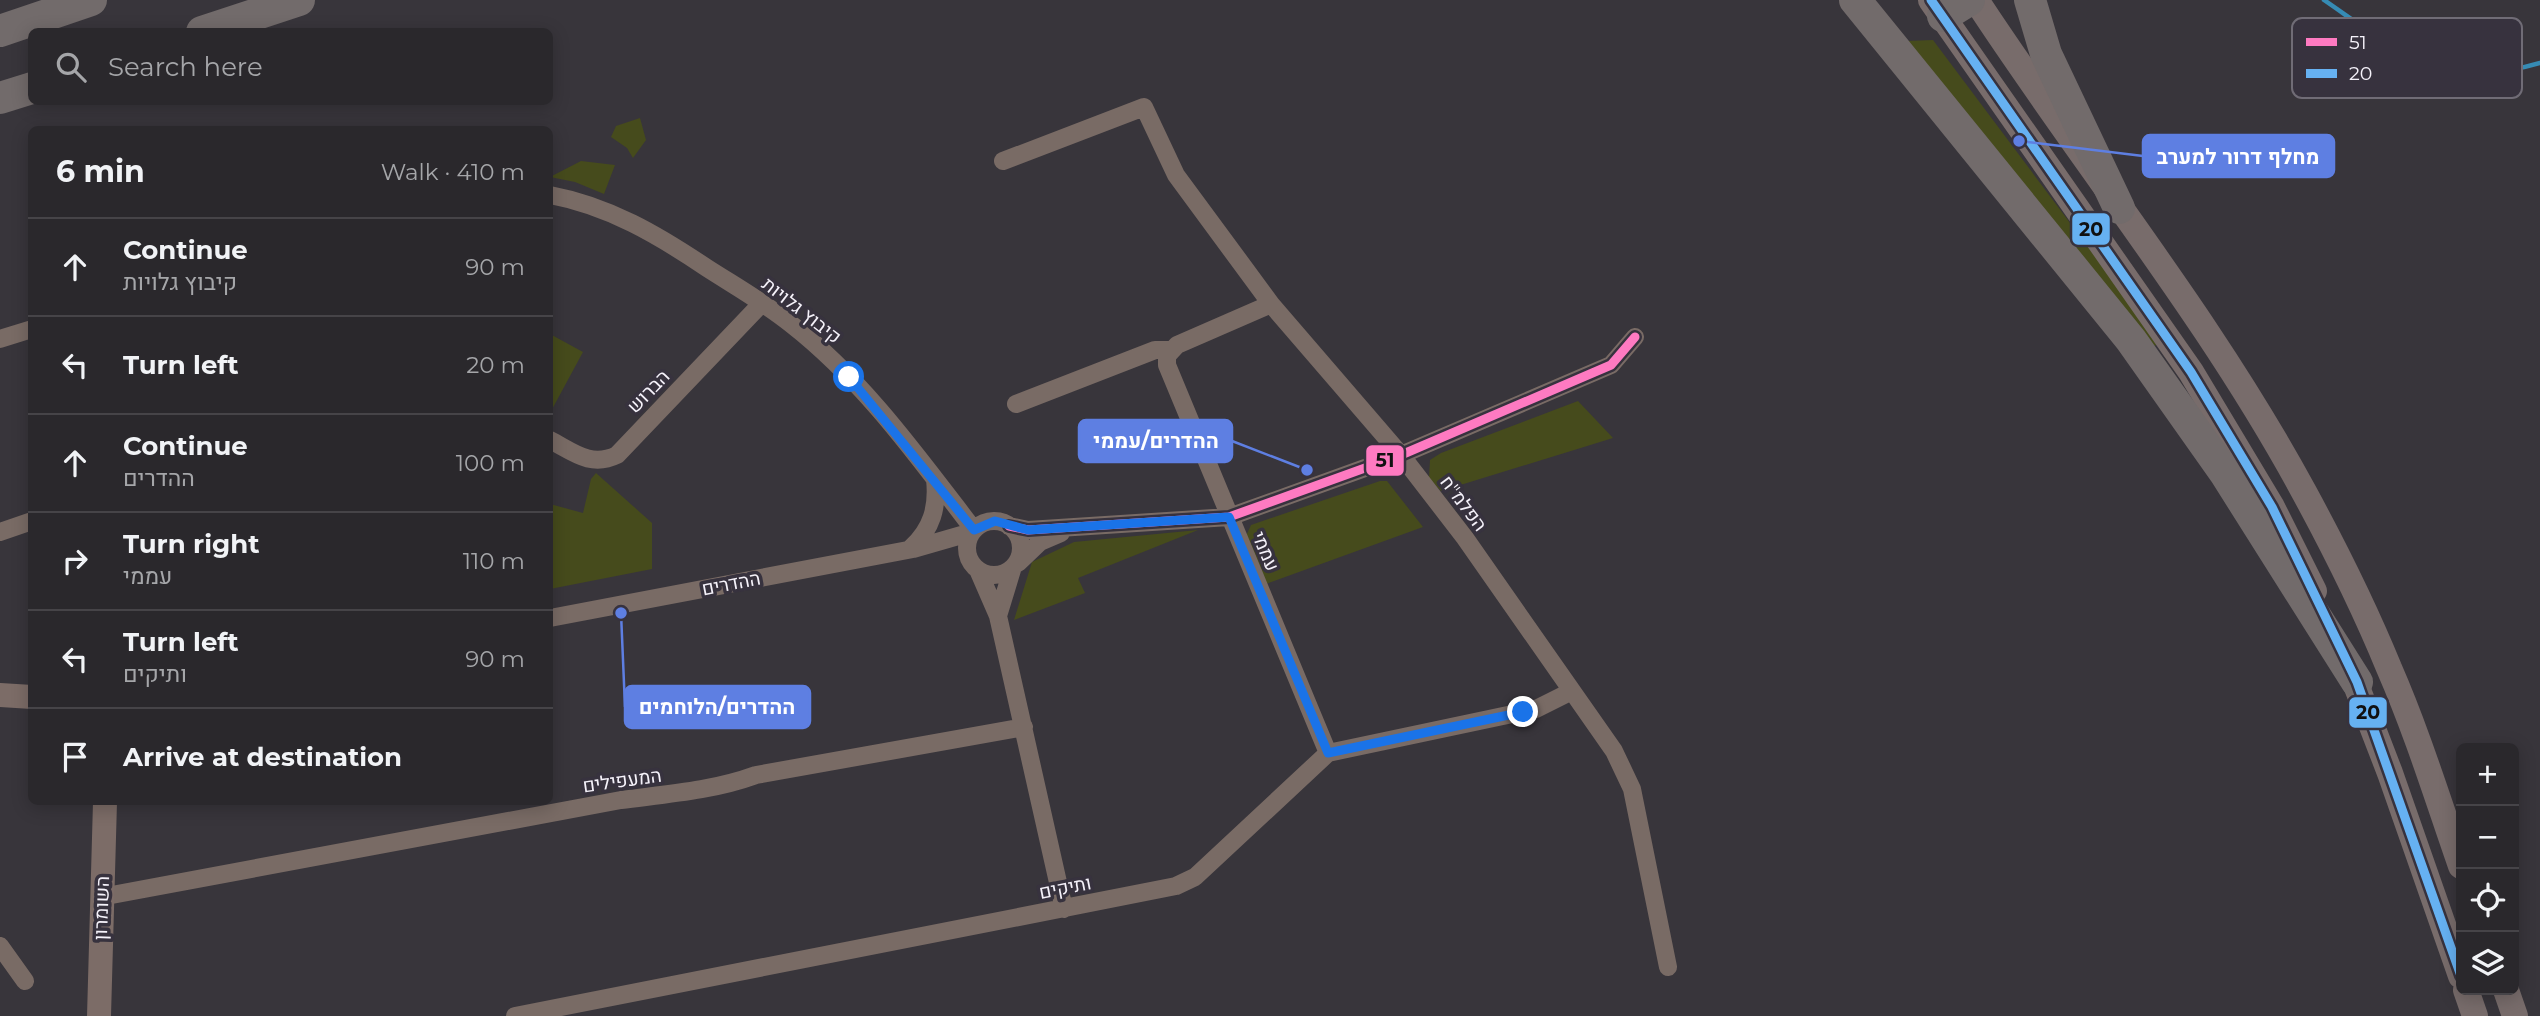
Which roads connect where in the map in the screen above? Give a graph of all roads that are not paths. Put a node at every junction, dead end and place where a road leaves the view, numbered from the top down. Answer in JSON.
{"nodes":[{"id":1,"x":91,"y":0,"type":"edge"},
{"id":2,"x":299,"y":0,"type":"edge"},
{"id":3,"x":1855,"y":0,"type":"edge"},
{"id":4,"x":1976,"y":0,"type":"edge"},
{"id":5,"x":2030,"y":0,"type":"edge"},
{"id":6,"x":1948,"y":5,"type":"edge"},
{"id":7,"x":214,"y":28,"type":"edge"},
{"id":8,"x":0,"y":31,"type":"edge"},
{"id":9,"x":28,"y":89,"type":"edge"},
{"id":10,"x":0,"y":98,"type":"edge"},
{"id":11,"x":1003,"y":161,"type":"dead end"},
{"id":12,"x":553,"y":196,"type":"edge"},
{"id":13,"x":2119,"y":208,"type":"junction"},
{"id":14,"x":761,"y":304,"type":"junction"},
{"id":15,"x":1271,"y":304,"type":"junction"},
{"id":16,"x":28,"y":330,"type":"edge"},
{"id":17,"x":1635,"y":337,"type":"dead end"},
{"id":18,"x":0,"y":339,"type":"edge"},
{"id":19,"x":1170,"y":350,"type":"junction"},
{"id":20,"x":1016,"y":404,"type":"dead end"},
{"id":21,"x":553,"y":442,"type":"edge"},
{"id":22,"x":1401,"y":455,"type":"junction"},
{"id":23,"x":935,"y":479,"type":"junction"},
{"id":24,"x":1229,"y":517,"type":"junction"},
{"id":25,"x":28,"y":523,"type":"edge"},
{"id":26,"x":1009,"y":526,"type":"junction"},
{"id":27,"x":1074,"y":527,"type":"junction"},
{"id":28,"x":973,"y":531,"type":"junction"},
{"id":29,"x":0,"y":532,"type":"edge"},
{"id":30,"x":912,"y":549,"type":"junction"},
{"id":31,"x":974,"y":565,"type":"junction"},
{"id":32,"x":1015,"y":566,"type":"junction"},
{"id":33,"x":553,"y":617,"type":"edge"},
{"id":34,"x":998,"y":617,"type":"junction"},
{"id":35,"x":2357,"y":682,"type":"junction"},
{"id":36,"x":1572,"y":691,"type":"junction"},
{"id":37,"x":0,"y":695,"type":"edge"},
{"id":38,"x":28,"y":697,"type":"edge"},
{"id":39,"x":1024,"y":727,"type":"junction"},
{"id":40,"x":1328,"y":753,"type":"junction"},
{"id":41,"x":105,"y":805,"type":"edge"},
{"id":42,"x":2456,"y":852,"type":"edge"},
{"id":43,"x":101,"y":897,"type":"junction"},
{"id":44,"x":1064,"y":909,"type":"junction"},
{"id":45,"x":0,"y":946,"type":"edge"},
{"id":46,"x":2456,"y":962,"type":"edge"},
{"id":47,"x":1668,"y":967,"type":"dead end"},
{"id":48,"x":25,"y":981,"type":"dead end"},
{"id":49,"x":2468,"y":995,"type":"edge"},
{"id":50,"x":2507,"y":995,"type":"edge"},
{"id":51,"x":99,"y":1016,"type":"edge"},
{"id":52,"x":515,"y":1016,"type":"edge"},
{"id":53,"x":2475,"y":1016,"type":"edge"},
{"id":54,"x":2515,"y":1016,"type":"edge"}],
"edges":[{"from":1,"to":8,"type":"highway"},
{"from":2,"to":7,"type":"highway"},
{"from":3,"to":35,"type":"highway"},
{"from":4,"to":13,"type":"main road"},
{"from":5,"to":13,"type":"highway"},
{"from":6,"to":35,"type":"main road"},
{"from":9,"to":10,"type":"highway"},
{"from":11,"to":15,"type":"street","name":"הפלמ\"ח"},
{"from":12,"to":14,"type":"street","name":"קיבוץ גלויות"},
{"from":13,"to":42,"type":"main road"},
{"from":14,"to":21,"type":"street","name":"הברוש"},
{"from":14,"to":23,"type":"street","name":"קיבוץ גלויות"},
{"from":15,"to":19,"type":"street"},
{"from":15,"to":22,"type":"street","name":"הפלמ\"ח"},
{"from":16,"to":18,"type":"street"},
{"from":17,"to":22,"type":"street"},
{"from":19,"to":20,"type":"street"},
{"from":19,"to":24,"type":"street","name":"עממי"},
{"from":22,"to":24,"type":"street"},
{"from":22,"to":36,"type":"street","name":"הפלמ\"ח"},
{"from":23,"to":28,"type":"street","name":"קיבוץ גלויות"},
{"from":23,"to":30,"type":"street"},
{"from":24,"to":27,"type":"street"},
{"from":24,"to":40,"type":"street","name":"עממי"},
{"from":25,"to":29,"type":"street"},
{"from":26,"to":27,"type":"street"},
{"from":26,"to":28,"type":"street"},
{"from":26,"to":32,"type":"street"},
{"from":27,"to":32,"type":"street"},
{"from":28,"to":30,"type":"street","name":"ההדרים"},
{"from":28,"to":31,"type":"street"},
{"from":30,"to":31,"type":"street","name":"ההדרים"},
{"from":30,"to":33,"type":"street","name":"ההדרים"},
{"from":31,"to":32,"type":"street"},
{"from":31,"to":34,"type":"street"},
{"from":32,"to":34,"type":"street"},
{"from":34,"to":39,"type":"street"},
{"from":35,"to":46,"type":"main road"},
{"from":36,"to":40,"type":"street"},
{"from":36,"to":47,"type":"street","name":"הפלמ\"ח"},
{"from":37,"to":38,"type":"street"},
{"from":39,"to":43,"type":"street","name":"המעפילים"},
{"from":39,"to":44,"type":"street"},
{"from":40,"to":44,"type":"street","name":"ותיקים"},
{"from":41,"to":43,"type":"street","name":"השומרון"},
{"from":43,"to":51,"type":"street","name":"השומרון"},
{"from":44,"to":52,"type":"street","name":"ותיקים"},
{"from":45,"to":48,"type":"street"},
{"from":49,"to":53,"type":"main road"},
{"from":50,"to":54,"type":"main road"}]}
